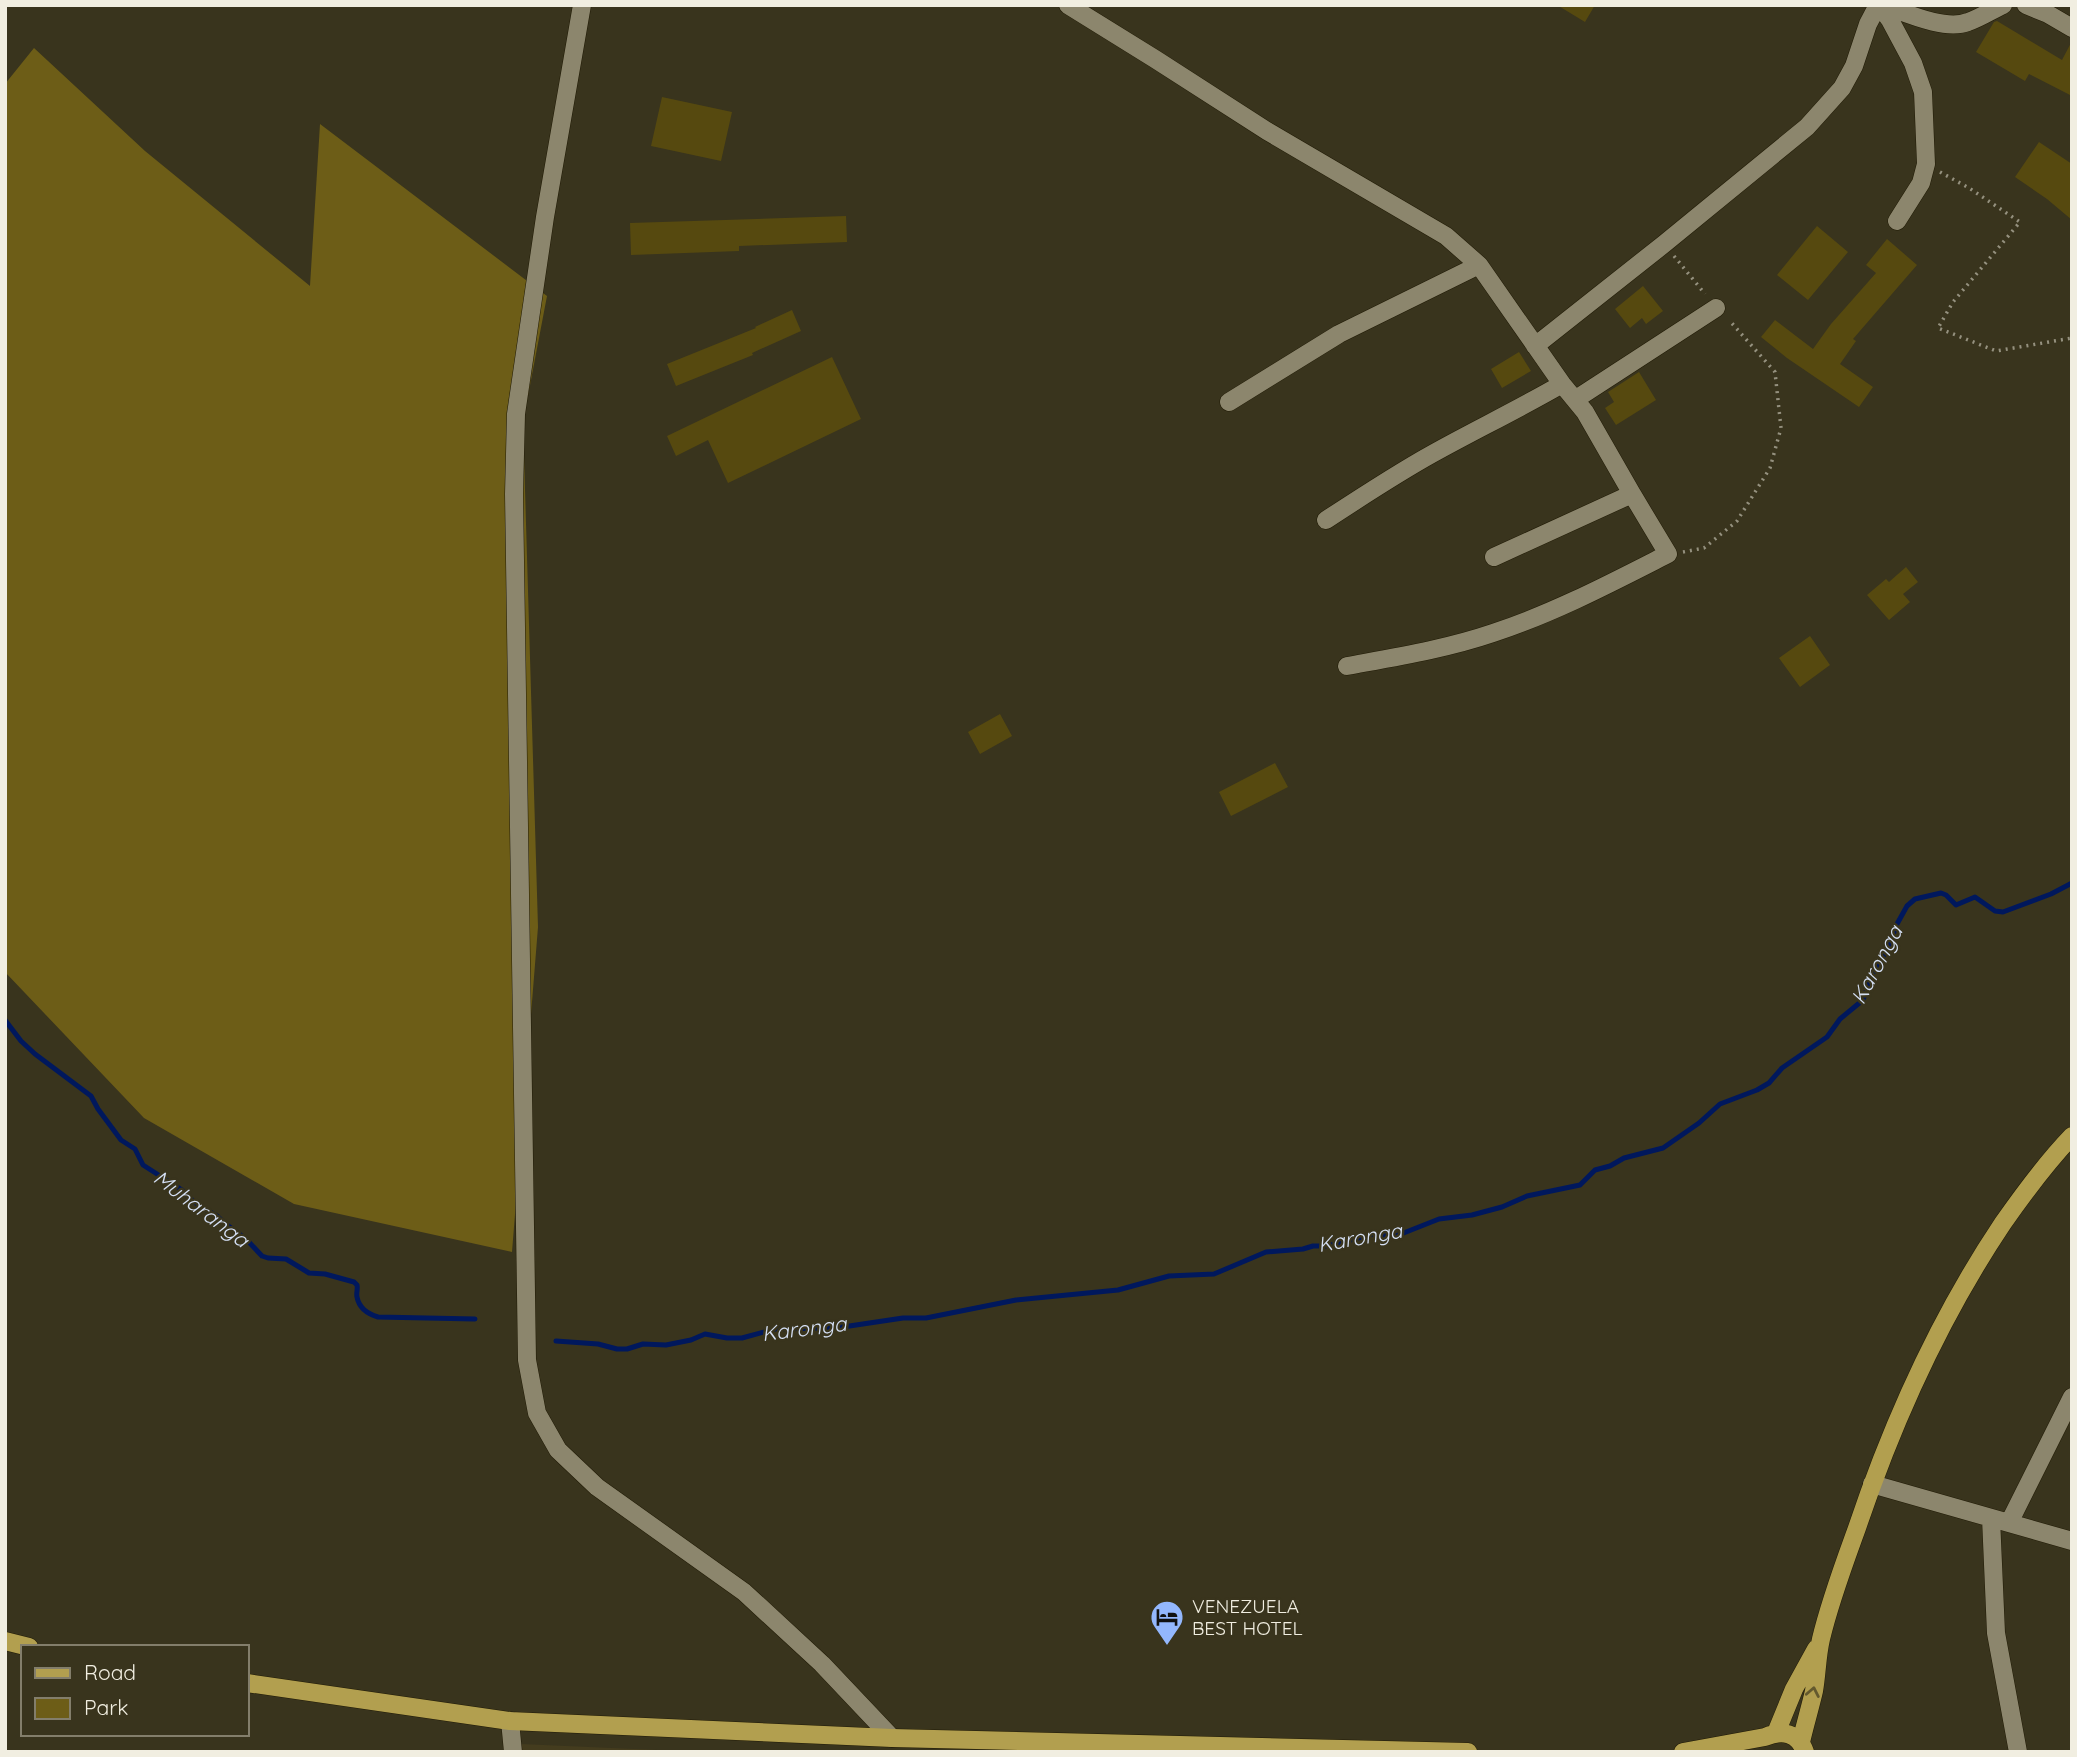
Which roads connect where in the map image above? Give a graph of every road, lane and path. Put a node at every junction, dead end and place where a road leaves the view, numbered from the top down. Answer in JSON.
{"nodes":[{"id":1,"x":582,"y":5,"type":"edge"},
{"id":2,"x":1068,"y":5,"type":"edge"},
{"id":3,"x":1880,"y":5,"type":"edge"},
{"id":4,"x":2003,"y":5,"type":"edge"},
{"id":5,"x":2026,"y":5,"type":"edge"},
{"id":6,"x":2051,"y":10,"type":"edge"},
{"id":7,"x":2072,"y":28,"type":"edge"},
{"id":8,"x":1926,"y":164,"type":"junction"},
{"id":9,"x":1897,"y":221,"type":"dead end"},
{"id":10,"x":1664,"y":244,"type":"junction"},
{"id":11,"x":1479,"y":265,"type":"junction"},
{"id":12,"x":1716,"y":308,"type":"junction"},
{"id":13,"x":2072,"y":338,"type":"edge"},
{"id":14,"x":1535,"y":346,"type":"junction"},
{"id":15,"x":1562,"y":384,"type":"junction"},
{"id":16,"x":1576,"y":399,"type":"junction"},
{"id":17,"x":1229,"y":402,"type":"dead end"},
{"id":18,"x":1632,"y":494,"type":"junction"},
{"id":19,"x":1326,"y":520,"type":"dead end"},
{"id":20,"x":1668,"y":554,"type":"junction"},
{"id":21,"x":1494,"y":557,"type":"dead end"},
{"id":22,"x":1347,"y":666,"type":"dead end"},
{"id":23,"x":2072,"y":1136,"type":"edge"},
{"id":24,"x":2072,"y":1397,"type":"edge"},
{"id":25,"x":1872,"y":1484,"type":"junction"},
{"id":26,"x":1991,"y":1518,"type":"junction"},
{"id":27,"x":2009,"y":1523,"type":"junction"},
{"id":28,"x":2072,"y":1541,"type":"edge"},
{"id":29,"x":1821,"y":1640,"type":"junction"},
{"id":30,"x":248,"y":1683,"type":"edge"},
{"id":31,"x":510,"y":1721,"type":"junction"},
{"id":32,"x":892,"y":1738,"type":"junction"},
{"id":33,"x":1765,"y":1740,"type":"edge"},
{"id":34,"x":1806,"y":1749,"type":"edge"},
{"id":35,"x":513,"y":1752,"type":"edge"},
{"id":36,"x":1468,"y":1752,"type":"edge"},
{"id":37,"x":1683,"y":1752,"type":"edge"},
{"id":38,"x":2018,"y":1752,"type":"edge"}],
"edges":[{"from":1,"to":32,"type":"street"},
{"from":2,"to":11,"type":"street"},
{"from":3,"to":4,"type":"street"},
{"from":3,"to":8,"type":"street"},
{"from":3,"to":10,"type":"street"},
{"from":5,"to":6,"type":"street"},
{"from":6,"to":7,"type":"street"},
{"from":8,"to":9,"type":"street"},
{"from":8,"to":13,"type":"path"},
{"from":10,"to":12,"type":"path"},
{"from":10,"to":14,"type":"street"},
{"from":11,"to":14,"type":"street"},
{"from":11,"to":17,"type":"street"},
{"from":12,"to":16,"type":"street"},
{"from":12,"to":20,"type":"path"},
{"from":14,"to":15,"type":"street"},
{"from":15,"to":16,"type":"street"},
{"from":15,"to":19,"type":"street"},
{"from":16,"to":18,"type":"street"},
{"from":18,"to":20,"type":"street"},
{"from":18,"to":21,"type":"street"},
{"from":20,"to":22,"type":"street"},
{"from":23,"to":25,"type":"main road"},
{"from":24,"to":27,"type":"street"},
{"from":25,"to":26,"type":"street"},
{"from":25,"to":29,"type":"main road"},
{"from":26,"to":27,"type":"street"},
{"from":26,"to":38,"type":"street"},
{"from":27,"to":28,"type":"street"},
{"from":29,"to":33,"type":"main road"},
{"from":34,"to":29,"type":"main road","one_way":true},
{"from":30,"to":31,"type":"main road"},
{"from":31,"to":32,"type":"main road"},
{"from":31,"to":35,"type":"street"},
{"from":32,"to":36,"type":"main road"},
{"from":33,"to":34,"type":"main road"},
{"from":33,"to":37,"type":"main road"}]}
